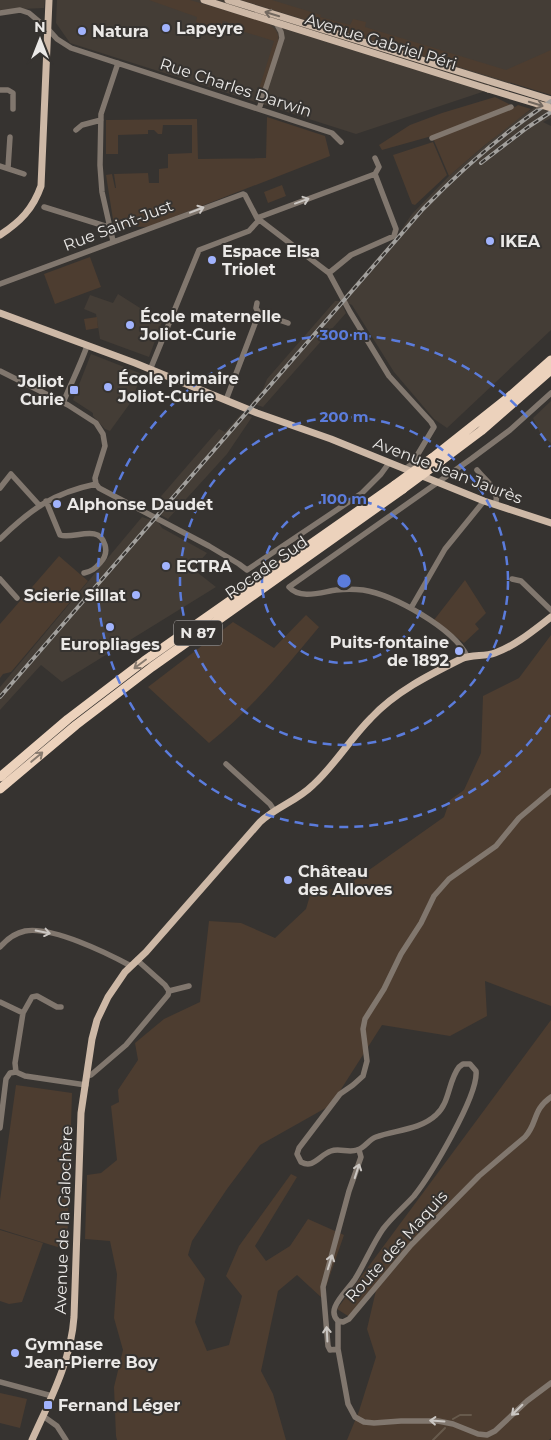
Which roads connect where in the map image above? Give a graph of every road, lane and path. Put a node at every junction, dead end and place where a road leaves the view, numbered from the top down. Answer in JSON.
{"nodes":[{"id":1,"x":49,"y":0,"type":"edge"},
{"id":2,"x":204,"y":0,"type":"edge"},
{"id":3,"x":228,"y":0,"type":"edge"},
{"id":4,"x":0,"y":13,"type":"edge"},
{"id":5,"x":276,"y":23,"type":"junction"},
{"id":6,"x":48,"y":29,"type":"junction"},
{"id":7,"x":295,"y":29,"type":"junction"},
{"id":8,"x":282,"y":38,"type":"junction"},
{"id":9,"x":118,"y":63,"type":"junction"},
{"id":10,"x":0,"y":90,"type":"edge"},
{"id":11,"x":551,"y":100,"type":"edge"},
{"id":12,"x":511,"y":107,"type":"dead end"},
{"id":13,"x":13,"y":108,"type":"dead end"},
{"id":14,"x":551,"y":108,"type":"edge"},
{"id":15,"x":258,"y":109,"type":"junction"},
{"id":16,"x":101,"y":120,"type":"junction"},
{"id":17,"x":76,"y":130,"type":"dead end"},
{"id":18,"x":10,"y":137,"type":"dead end"},
{"id":19,"x":432,"y":138,"type":"dead end"},
{"id":20,"x":341,"y":142,"type":"dead end"},
{"id":21,"x":375,"y":158,"type":"dead end"},
{"id":22,"x":0,"y":166,"type":"edge"},
{"id":23,"x":8,"y":168,"type":"junction"},
{"id":24,"x":24,"y":174,"type":"dead end"},
{"id":25,"x":375,"y":174,"type":"junction"},
{"id":26,"x":44,"y":207,"type":"dead end"},
{"id":27,"x":258,"y":219,"type":"junction"},
{"id":28,"x":109,"y":226,"type":"junction"},
{"id":29,"x":0,"y":235,"type":"edge"},
{"id":30,"x":114,"y":241,"type":"junction"},
{"id":31,"x":329,"y":273,"type":"junction"},
{"id":32,"x":0,"y":284,"type":"edge"},
{"id":33,"x":257,"y":303,"type":"dead end"},
{"id":34,"x":0,"y":313,"type":"edge"},
{"id":35,"x":259,"y":313,"type":"junction"},
{"id":36,"x":288,"y":323,"type":"dead end"},
{"id":37,"x":88,"y":346,"type":"junction"},
{"id":38,"x":551,"y":360,"type":"edge"},
{"id":39,"x":150,"y":370,"type":"junction"},
{"id":40,"x":551,"y":370,"type":"edge"},
{"id":41,"x":0,"y":371,"type":"edge"},
{"id":42,"x":551,"y":393,"type":"edge"},
{"id":43,"x":226,"y":400,"type":"junction"},
{"id":44,"x":63,"y":403,"type":"junction"},
{"id":45,"x":436,"y":460,"type":"junction"},
{"id":46,"x":390,"y":462,"type":"junction"},
{"id":47,"x":405,"y":468,"type":"junction"},
{"id":48,"x":477,"y":470,"type":"dead end"},
{"id":49,"x":440,"y":482,"type":"junction"},
{"id":50,"x":96,"y":484,"type":"junction"},
{"id":51,"x":399,"y":487,"type":"junction"},
{"id":52,"x":0,"y":488,"type":"edge"},
{"id":53,"x":484,"y":500,"type":"junction"},
{"id":54,"x":46,"y":502,"type":"junction"},
{"id":55,"x":496,"y":505,"type":"junction"},
{"id":56,"x":40,"y":506,"type":"junction"},
{"id":57,"x":551,"y":523,"type":"edge"},
{"id":58,"x":0,"y":538,"type":"edge"},
{"id":59,"x":84,"y":573,"type":"dead end"},
{"id":60,"x":0,"y":579,"type":"edge"},
{"id":61,"x":512,"y":579,"type":"dead end"},
{"id":62,"x":17,"y":598,"type":"dead end"},
{"id":63,"x":411,"y":608,"type":"junction"},
{"id":64,"x":551,"y":610,"type":"edge"},
{"id":65,"x":551,"y":617,"type":"edge"},
{"id":66,"x":468,"y":656,"type":"junction"},
{"id":67,"x":226,"y":764,"type":"dead end"},
{"id":68,"x":0,"y":777,"type":"edge"},
{"id":69,"x":0,"y":789,"type":"edge"},
{"id":70,"x":551,"y":791,"type":"edge"},
{"id":71,"x":274,"y":810,"type":"junction"},
{"id":72,"x":0,"y":947,"type":"edge"},
{"id":73,"x":137,"y":960,"type":"junction"},
{"id":74,"x":131,"y":966,"type":"junction"},
{"id":75,"x":189,"y":986,"type":"dead end"},
{"id":76,"x":169,"y":991,"type":"junction"},
{"id":77,"x":0,"y":1002,"type":"edge"},
{"id":78,"x":61,"y":1007,"type":"dead end"},
{"id":79,"x":23,"y":1013,"type":"junction"},
{"id":80,"x":16,"y":1072,"type":"junction"},
{"id":81,"x":88,"y":1076,"type":"junction"},
{"id":82,"x":86,"y":1085,"type":"junction"},
{"id":83,"x":551,"y":1097,"type":"edge"},
{"id":84,"x":0,"y":1128,"type":"edge"},
{"id":85,"x":360,"y":1150,"type":"junction"},
{"id":86,"x":338,"y":1321,"type":"junction"},
{"id":87,"x":338,"y":1349,"type":"junction"},
{"id":88,"x":0,"y":1382,"type":"edge"},
{"id":89,"x":551,"y":1382,"type":"edge"},
{"id":90,"x":52,"y":1396,"type":"junction"},
{"id":91,"x":43,"y":1416,"type":"junction"},
{"id":92,"x":32,"y":1440,"type":"edge"},
{"id":93,"x":66,"y":1440,"type":"edge"}],
"edges":[{"from":1,"to":6,"type":"main road"},
{"from":2,"to":5,"type":"main road","name":"Avenue Gabriel Péri"},
{"from":11,"to":3,"type":"main road","name":"Avenue Gabriel Péri","one_way":true},
{"from":4,"to":6,"type":"street","name":"Rue Charles Darwin"},
{"from":5,"to":7,"type":"main road","name":"Avenue Gabriel Péri"},
{"from":5,"to":8,"type":"street"},
{"from":6,"to":9,"type":"street","name":"Rue Charles Darwin"},
{"from":6,"to":29,"type":"main road"},
{"from":7,"to":8,"type":"street"},
{"from":7,"to":14,"type":"main road","name":"Avenue Gabriel Péri","one_way":true,"bridge":true},
{"from":8,"to":15,"type":"street"},
{"from":9,"to":15,"type":"street","name":"Rue Charles Darwin"},
{"from":9,"to":16,"type":"street"},
{"from":10,"to":13,"type":"street"},
{"from":12,"to":19,"type":"street"},
{"from":15,"to":20,"type":"street","name":"Rue Charles Darwin"},
{"from":16,"to":17,"type":"street"},
{"from":16,"to":28,"type":"street"},
{"from":18,"to":23,"type":"street"},
{"from":21,"to":25,"type":"street"},
{"from":22,"to":23,"type":"street"},
{"from":23,"to":24,"type":"street"},
{"from":27,"to":25,"type":"street","one_way":true},
{"from":25,"to":31,"type":"street"},
{"from":26,"to":28,"type":"street"},
{"from":30,"to":27,"type":"street","name":"Rue Saint-Just","one_way":true},
{"from":27,"to":31,"type":"street"},
{"from":27,"to":39,"type":"street"},
{"from":28,"to":30,"type":"street"},
{"from":30,"to":32,"type":"street","name":"Rue Saint-Just"},
{"from":31,"to":47,"type":"street"},
{"from":33,"to":35,"type":"street"},
{"from":34,"to":37,"type":"main road","name":"Avenue Jean Jaurès"},
{"from":35,"to":36,"type":"street"},
{"from":35,"to":43,"type":"street"},
{"from":37,"to":39,"type":"main road","name":"Avenue Jean Jaurès"},
{"from":37,"to":44,"type":"street"},
{"from":38,"to":45,"type":"highway","name":"Rocade Sud","number":"N 87"},
{"from":39,"to":43,"type":"main road","name":"Avenue Jean Jaurès"},
{"from":40,"to":45,"type":"highway","name":"Rocade Sud","number":"N 87"},
{"from":41,"to":44,"type":"street"},
{"from":42,"to":49,"type":"street"},
{"from":43,"to":46,"type":"main road","name":"Avenue Jean Jaurès"},
{"from":44,"to":50,"type":"street"},
{"from":45,"to":51,"type":"highway","name":"Rocade Sud","number":"N 87","bridge":true},
{"from":46,"to":47,"type":"main road","name":"Avenue Jean Jaurès"},
{"from":46,"to":50,"type":"street"},
{"from":47,"to":49,"type":"main road","name":"Avenue Jean Jaurès"},
{"from":48,"to":55,"type":"street"},
{"from":49,"to":53,"type":"main road","name":"Avenue Jean Jaurès"},
{"from":49,"to":63,"type":"street"},
{"from":50,"to":54,"type":"street"},
{"from":51,"to":68,"type":"highway","name":"Rocade Sud","number":"N 87","one_way":true},
{"from":69,"to":51,"type":"highway","name":"Rocade Sud","number":"N 87","one_way":true},
{"from":52,"to":56,"type":"street"},
{"from":53,"to":55,"type":"main road","name":"Avenue Jean Jaurès"},
{"from":53,"to":63,"type":"street"},
{"from":54,"to":56,"type":"street"},
{"from":54,"to":59,"type":"street"},
{"from":55,"to":57,"type":"main road","name":"Avenue Jean Jaurès"},
{"from":56,"to":58,"type":"street"},
{"from":60,"to":62,"type":"street"},
{"from":61,"to":64,"type":"street"},
{"from":63,"to":66,"type":"street"},
{"from":65,"to":66,"type":"main road","name":"Avenue de la Galochère"},
{"from":66,"to":71,"type":"main road","name":"Avenue de la Galochère"},
{"from":67,"to":71,"type":"street"},
{"from":70,"to":85,"type":"street"},
{"from":71,"to":73,"type":"main road","name":"Avenue de la Galochère"},
{"from":72,"to":74,"type":"street","one_way":true},
{"from":73,"to":74,"type":"main road","name":"Avenue de la Galochère"},
{"from":73,"to":76,"type":"street"},
{"from":74,"to":81,"type":"main road","name":"Avenue de la Galochère"},
{"from":75,"to":76,"type":"street"},
{"from":76,"to":81,"type":"street"},
{"from":77,"to":79,"type":"street"},
{"from":78,"to":79,"type":"street"},
{"from":79,"to":80,"type":"street"},
{"from":80,"to":82,"type":"street"},
{"from":80,"to":84,"type":"street"},
{"from":81,"to":82,"type":"main road","name":"Avenue de la Galochère"},
{"from":82,"to":90,"type":"main road","name":"Avenue de la Galochère"},
{"from":83,"to":86,"type":"street","name":"Route des Maquis"},
{"from":85,"to":86,"type":"street","name":"Route des Maquis"},
{"from":87,"to":85,"type":"street","one_way":true},
{"from":86,"to":87,"type":"street"},
{"from":89,"to":87,"type":"street","one_way":true},
{"from":88,"to":90,"type":"street"},
{"from":90,"to":91,"type":"main road","name":"Avenue de la Galochère"},
{"from":91,"to":92,"type":"main road","name":"Avenue de la Galochère"},
{"from":91,"to":93,"type":"street"}]}
